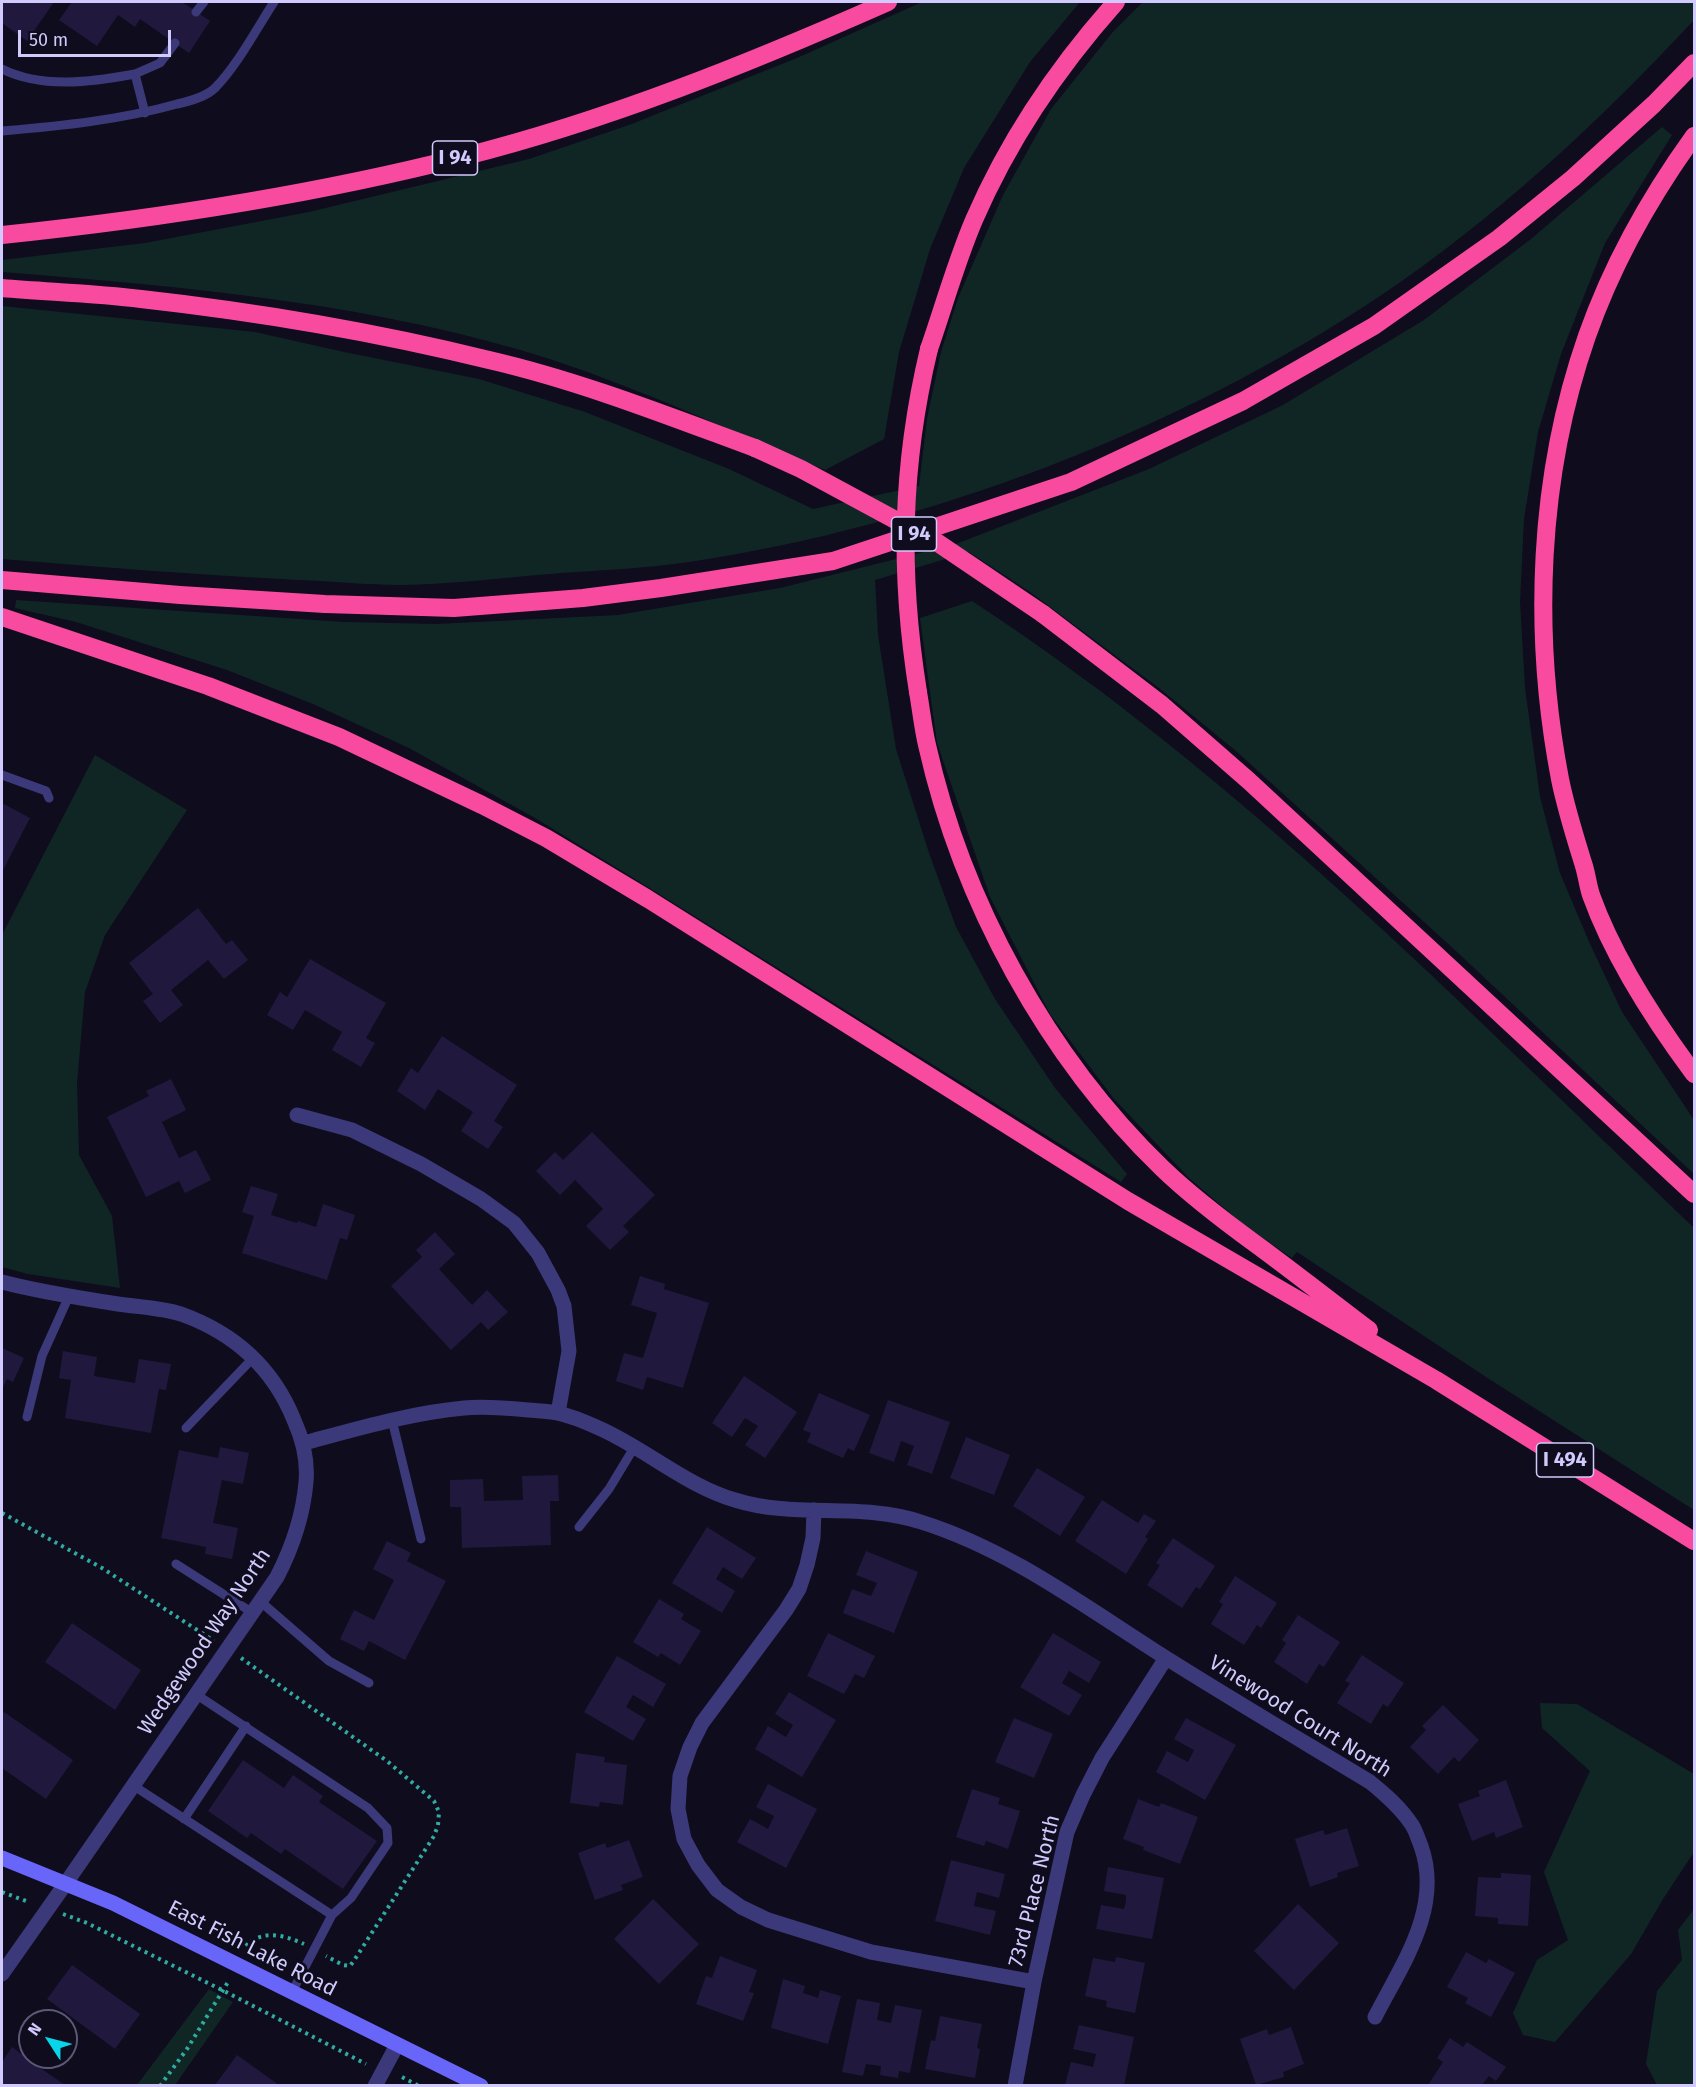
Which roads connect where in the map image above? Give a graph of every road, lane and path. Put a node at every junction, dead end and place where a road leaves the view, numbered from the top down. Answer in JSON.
{"nodes":[{"id":1,"x":204,"y":2,"type":"edge"},
{"id":2,"x":274,"y":2,"type":"edge"},
{"id":3,"x":888,"y":2,"type":"edge"},
{"id":4,"x":1116,"y":2,"type":"edge"},
{"id":5,"x":196,"y":12,"type":"dead end"},
{"id":6,"x":175,"y":43,"type":"dead end"},
{"id":7,"x":1695,"y":63,"type":"edge"},
{"id":8,"x":2,"y":69,"type":"edge"},
{"id":9,"x":135,"y":74,"type":"junction"},
{"id":10,"x":145,"y":113,"type":"junction"},
{"id":11,"x":2,"y":131,"type":"edge"},
{"id":12,"x":1695,"y":136,"type":"edge"},
{"id":13,"x":2,"y":236,"type":"edge"},
{"id":14,"x":2,"y":288,"type":"edge"},
{"id":15,"x":2,"y":580,"type":"edge"},
{"id":16,"x":2,"y":617,"type":"edge"},
{"id":17,"x":2,"y":775,"type":"edge"},
{"id":18,"x":49,"y":798,"type":"dead end"},
{"id":19,"x":1695,"y":1074,"type":"edge"},
{"id":20,"x":297,"y":1115,"type":"dead end"},
{"id":21,"x":1695,"y":1194,"type":"edge"},
{"id":22,"x":2,"y":1282,"type":"edge"},
{"id":23,"x":69,"y":1296,"type":"junction"},
{"id":24,"x":254,"y":1357,"type":"junction"},
{"id":25,"x":1436,"y":1380,"type":"junction"},
{"id":26,"x":558,"y":1413,"type":"junction"},
{"id":27,"x":27,"y":1417,"type":"dead end"},
{"id":28,"x":392,"y":1420,"type":"junction"},
{"id":29,"x":186,"y":1428,"type":"dead end"},
{"id":30,"x":304,"y":1443,"type":"junction"},
{"id":31,"x":635,"y":1446,"type":"junction"},
{"id":32,"x":814,"y":1510,"type":"junction"},
{"id":33,"x":579,"y":1527,"type":"dead end"},
{"id":34,"x":421,"y":1539,"type":"dead end"},
{"id":35,"x":1695,"y":1540,"type":"edge"},
{"id":36,"x":176,"y":1564,"type":"dead end"},
{"id":37,"x":257,"y":1608,"type":"junction"},
{"id":38,"x":1166,"y":1658,"type":"junction"},
{"id":39,"x":369,"y":1683,"type":"dead end"},
{"id":40,"x":197,"y":1695,"type":"junction"},
{"id":41,"x":246,"y":1726,"type":"junction"},
{"id":42,"x":134,"y":1786,"type":"junction"},
{"id":43,"x":184,"y":1819,"type":"junction"},
{"id":44,"x":2,"y":1858,"type":"edge"},
{"id":45,"x":66,"y":1883,"type":"junction"},
{"id":46,"x":2,"y":1892,"type":"edge"},
{"id":47,"x":26,"y":1901,"type":"dead end"},
{"id":48,"x":61,"y":1914,"type":"dead end"},
{"id":49,"x":332,"y":1915,"type":"junction"},
{"id":50,"x":2,"y":1974,"type":"edge"},
{"id":51,"x":228,"y":1982,"type":"dead end"},
{"id":52,"x":1034,"y":1982,"type":"junction"},
{"id":53,"x":224,"y":1990,"type":"junction"},
{"id":54,"x":292,"y":1992,"type":"junction"},
{"id":55,"x":1375,"y":2018,"type":"dead end"},
{"id":56,"x":397,"y":2045,"type":"junction"},
{"id":57,"x":366,"y":2064,"type":"dead end"},
{"id":58,"x":402,"y":2077,"type":"dead end"},
{"id":59,"x":160,"y":2085,"type":"edge"},
{"id":60,"x":375,"y":2085,"type":"edge"},
{"id":61,"x":419,"y":2085,"type":"edge"},
{"id":62,"x":481,"y":2085,"type":"edge"},
{"id":63,"x":1015,"y":2085,"type":"edge"}],
"edges":[{"from":1,"to":5,"type":"lane"},
{"from":2,"to":10,"type":"lane"},
{"from":3,"to":13,"type":"highway","number":"I 94"},
{"from":4,"to":25,"type":"highway","bridge":true},
{"from":6,"to":9,"type":"lane"},
{"from":7,"to":15,"type":"highway","number":"I 94"},
{"from":8,"to":9,"type":"lane"},
{"from":9,"to":10,"type":"lane"},
{"from":10,"to":11,"type":"lane"},
{"from":12,"to":19,"type":"highway"},
{"from":14,"to":21,"type":"highway","bridge":true},
{"from":16,"to":25,"type":"highway"},
{"from":17,"to":18,"type":"lane"},
{"from":20,"to":26,"type":"street"},
{"from":22,"to":23,"type":"street","name":"Wedgewood Way North"},
{"from":23,"to":24,"type":"street","name":"Wedgewood Way North"},
{"from":23,"to":27,"type":"lane"},
{"from":24,"to":29,"type":"lane"},
{"from":24,"to":30,"type":"street","name":"Wedgewood Way North"},
{"from":25,"to":35,"type":"highway","number":"I 494"},
{"from":26,"to":28,"type":"street","name":"Vinewood Court North"},
{"from":26,"to":31,"type":"street","name":"Vinewood Court North"},
{"from":28,"to":30,"type":"street","name":"Vinewood Court North"},
{"from":28,"to":34,"type":"lane"},
{"from":30,"to":37,"type":"street","name":"Wedgewood Way North"},
{"from":31,"to":32,"type":"street","name":"Vinewood Court North"},
{"from":31,"to":33,"type":"lane"},
{"from":32,"to":38,"type":"street","name":"Vinewood Court North"},
{"from":32,"to":52,"type":"street"},
{"from":36,"to":37,"type":"lane"},
{"from":37,"to":39,"type":"lane"},
{"from":37,"to":40,"type":"street","name":"Wedgewood Way North"},
{"from":38,"to":52,"type":"street","name":"73rd Place North"},
{"from":38,"to":55,"type":"street","name":"Vinewood Court North"},
{"from":40,"to":41,"type":"lane"},
{"from":40,"to":42,"type":"street","name":"Wedgewood Way North"},
{"from":41,"to":43,"type":"lane"},
{"from":41,"to":49,"type":"lane"},
{"from":42,"to":43,"type":"lane"},
{"from":42,"to":45,"type":"street","name":"Wedgewood Way North"},
{"from":43,"to":49,"type":"lane"},
{"from":44,"to":45,"type":"street","name":"East Fish Lake Road"},
{"from":45,"to":50,"type":"street","name":"Wedgewood Way North"},
{"from":45,"to":54,"type":"street","name":"East Fish Lake Road"},
{"from":46,"to":47,"type":"path"},
{"from":48,"to":53,"type":"path"},
{"from":49,"to":54,"type":"lane"},
{"from":51,"to":53,"type":"path"},
{"from":52,"to":63,"type":"street","name":"73rd Place North"},
{"from":53,"to":57,"type":"path"},
{"from":53,"to":59,"type":"path"},
{"from":54,"to":56,"type":"street","name":"East Fish Lake Road"},
{"from":56,"to":60,"type":"street"},
{"from":56,"to":62,"type":"street","name":"East Fish Lake Road"},
{"from":58,"to":61,"type":"path"}]}
